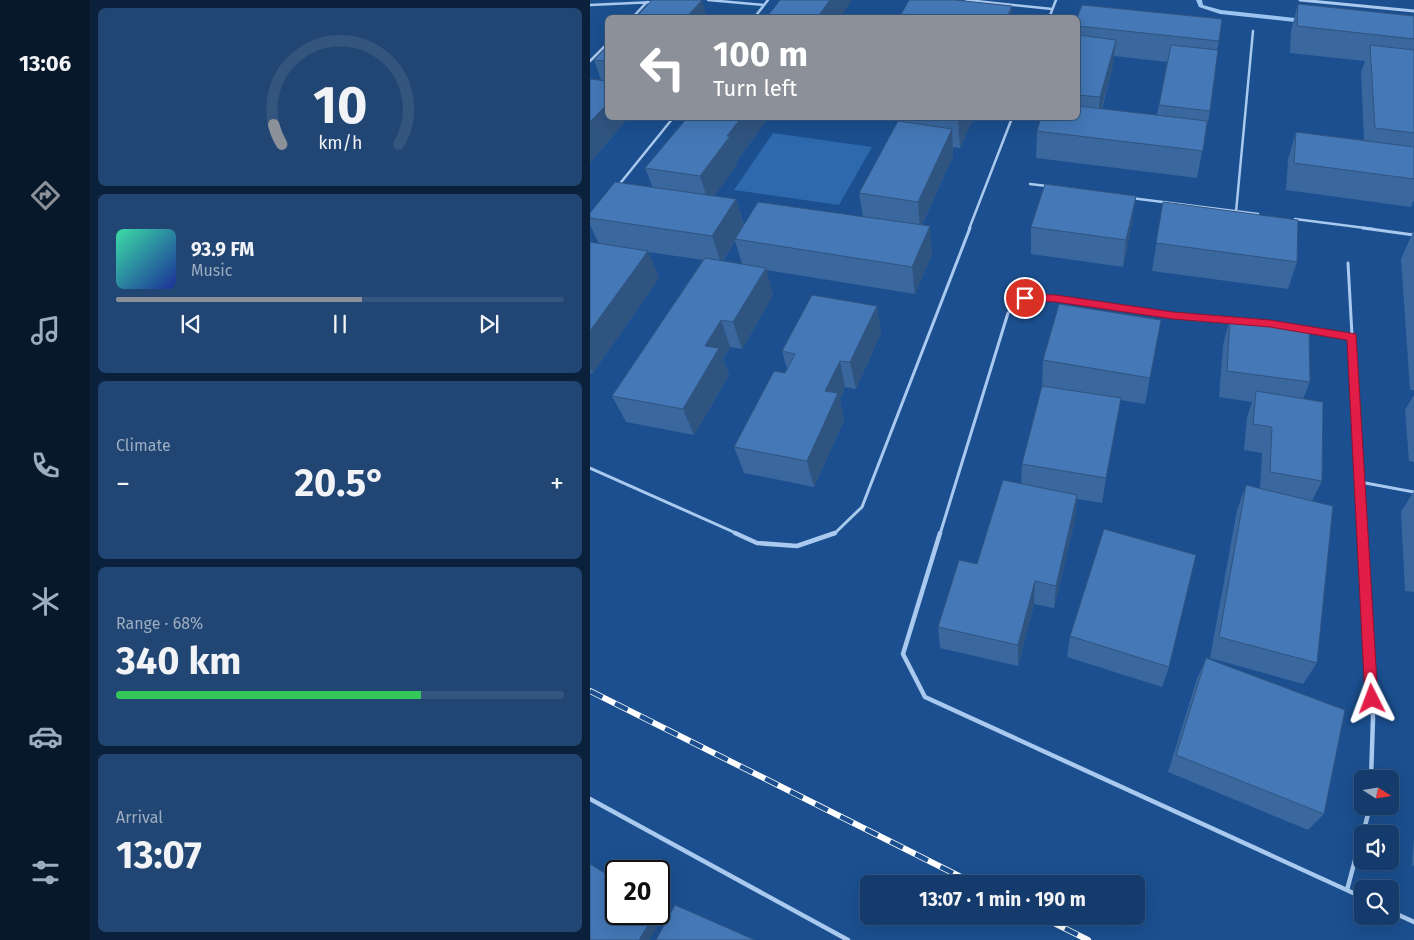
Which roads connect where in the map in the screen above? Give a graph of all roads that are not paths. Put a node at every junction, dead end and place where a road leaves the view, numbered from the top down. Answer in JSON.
{"nodes":[{"id":1,"x":658,"y":0,"type":"edge"},
{"id":2,"x":708,"y":0,"type":"edge"},
{"id":3,"x":768,"y":0,"type":"edge"},
{"id":4,"x":966,"y":0,"type":"edge"},
{"id":5,"x":1056,"y":0,"type":"edge"},
{"id":6,"x":1300,"y":0,"type":"edge"},
{"id":7,"x":1346,"y":0,"type":"edge"},
{"id":8,"x":647,"y":2,"type":"junction"},
{"id":9,"x":764,"y":5,"type":"junction"},
{"id":10,"x":1346,"y":5,"type":"junction"},
{"id":11,"x":590,"y":6,"type":"edge"},
{"id":12,"x":1052,"y":9,"type":"junction"},
{"id":13,"x":1414,"y":11,"type":"edge"},
{"id":14,"x":635,"y":15,"type":"edge"},
{"id":15,"x":756,"y":15,"type":"edge"},
{"id":16,"x":1050,"y":15,"type":"edge"},
{"id":17,"x":1253,"y":32,"type":"dead end"},
{"id":18,"x":605,"y":45,"type":"edge"},
{"id":19,"x":590,"y":60,"type":"edge"},
{"id":20,"x":672,"y":120,"type":"edge"},
{"id":21,"x":1011,"y":120,"type":"edge"},
{"id":22,"x":1030,"y":184,"type":"dead end"},
{"id":23,"x":1050,"y":186,"type":"edge"},
{"id":24,"x":614,"y":192,"type":"edge"},
{"id":25,"x":1128,"y":197,"type":"edge"},
{"id":26,"x":1236,"y":212,"type":"junction"},
{"id":27,"x":1266,"y":216,"type":"edge"},
{"id":28,"x":1286,"y":218,"type":"edge"},
{"id":29,"x":1414,"y":235,"type":"edge"},
{"id":30,"x":1348,"y":263,"type":"dead end"},
{"id":31,"x":1241,"y":321,"type":"edge"},
{"id":32,"x":1298,"y":328,"type":"edge"},
{"id":33,"x":1352,"y":337,"type":"junction"},
{"id":34,"x":590,"y":468,"type":"edge"},
{"id":35,"x":1360,"y":482,"type":"junction"},
{"id":36,"x":1414,"y":492,"type":"edge"},
{"id":37,"x":1371,"y":770,"type":"edge"},
{"id":38,"x":590,"y":800,"type":"edge"},
{"id":39,"x":1354,"y":868,"type":"edge"},
{"id":40,"x":1348,"y":890,"type":"junction"},
{"id":41,"x":1354,"y":893,"type":"edge"},
{"id":42,"x":1399,"y":915,"type":"edge"},
{"id":43,"x":1414,"y":922,"type":"edge"},
{"id":44,"x":848,"y":940,"type":"edge"}],
"edges":[{"from":1,"to":8,"type":"lane"},
{"from":2,"to":9,"type":"lane"},
{"from":3,"to":9,"type":"lane"},
{"from":4,"to":12,"type":"lane"},
{"from":5,"to":12,"type":"lane"},
{"from":6,"to":10,"type":"street"},
{"from":7,"to":10,"type":"street"},
{"from":8,"to":11,"type":"lane"},
{"from":8,"to":14,"type":"lane"},
{"from":9,"to":15,"type":"lane"},
{"from":10,"to":13,"type":"street"},
{"from":12,"to":16,"type":"lane"},
{"from":17,"to":26,"type":"lane"},
{"from":18,"to":19,"type":"lane"},
{"from":20,"to":24,"type":"lane"},
{"from":21,"to":34,"type":"lane"},
{"from":22,"to":23,"type":"lane"},
{"from":25,"to":26,"type":"lane"},
{"from":26,"to":27,"type":"lane"},
{"from":28,"to":29,"type":"lane"},
{"from":30,"to":33,"type":"lane"},
{"from":31,"to":40,"type":"lane"},
{"from":32,"to":33,"type":"lane"},
{"from":33,"to":35,"type":"lane"},
{"from":35,"to":36,"type":"lane"},
{"from":35,"to":37,"type":"lane"},
{"from":38,"to":44,"type":"lane"},
{"from":39,"to":40,"type":"lane"},
{"from":40,"to":41,"type":"lane"},
{"from":42,"to":43,"type":"lane"}]}
